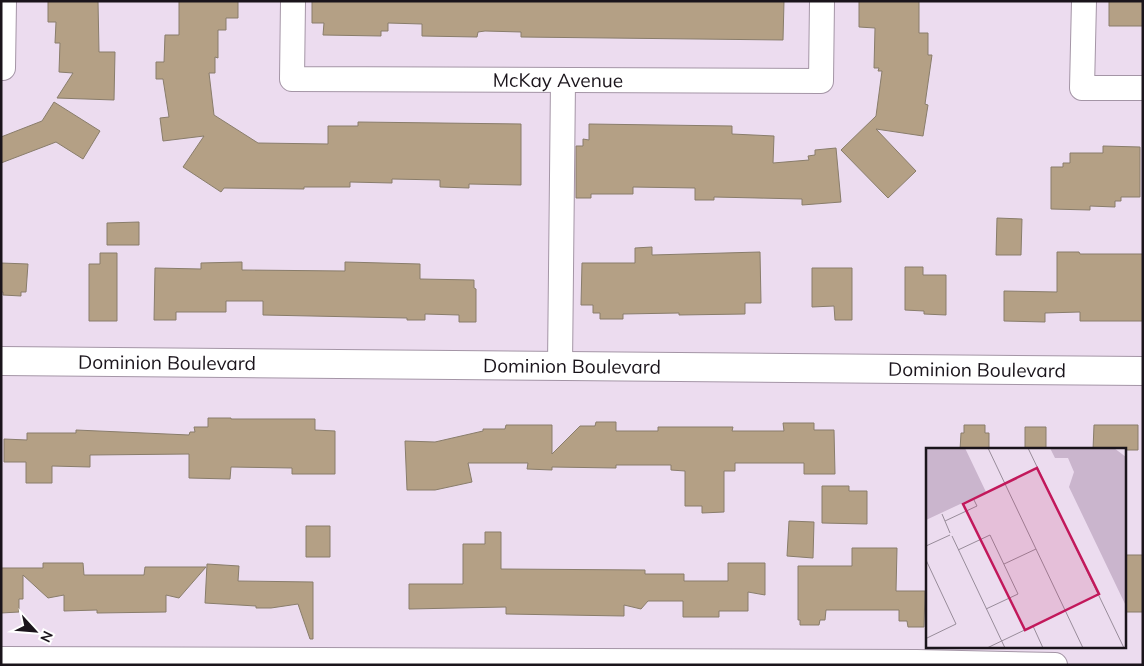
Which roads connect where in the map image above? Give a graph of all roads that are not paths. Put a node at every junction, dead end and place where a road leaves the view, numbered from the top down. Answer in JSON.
{"nodes":[{"id":1,"x":4,"y":1,"type":"edge"},
{"id":2,"x":293,"y":1,"type":"edge"},
{"id":3,"x":822,"y":1,"type":"edge"},
{"id":4,"x":1084,"y":1,"type":"edge"},
{"id":5,"x":2,"y":68,"type":"edge"},
{"id":6,"x":563,"y":81,"type":"junction"},
{"id":7,"x":1143,"y":88,"type":"edge"},
{"id":8,"x":1,"y":361,"type":"edge"},
{"id":9,"x":560,"y":366,"type":"junction"},
{"id":10,"x":1143,"y":371,"type":"edge"},
{"id":11,"x":1,"y":659,"type":"edge"},
{"id":12,"x":1055,"y":665,"type":"edge"}],
"edges":[{"from":1,"to":5,"type":"street"},
{"from":2,"to":6,"type":"street","name":"McKay Avenue"},
{"from":3,"to":6,"type":"street","name":"McKay Avenue"},
{"from":4,"to":7,"type":"street"},
{"from":6,"to":9,"type":"street"},
{"from":8,"to":9,"type":"street","name":"Dominion Boulevard"},
{"from":9,"to":10,"type":"street","name":"Dominion Boulevard"},
{"from":11,"to":12,"type":"street"}]}
